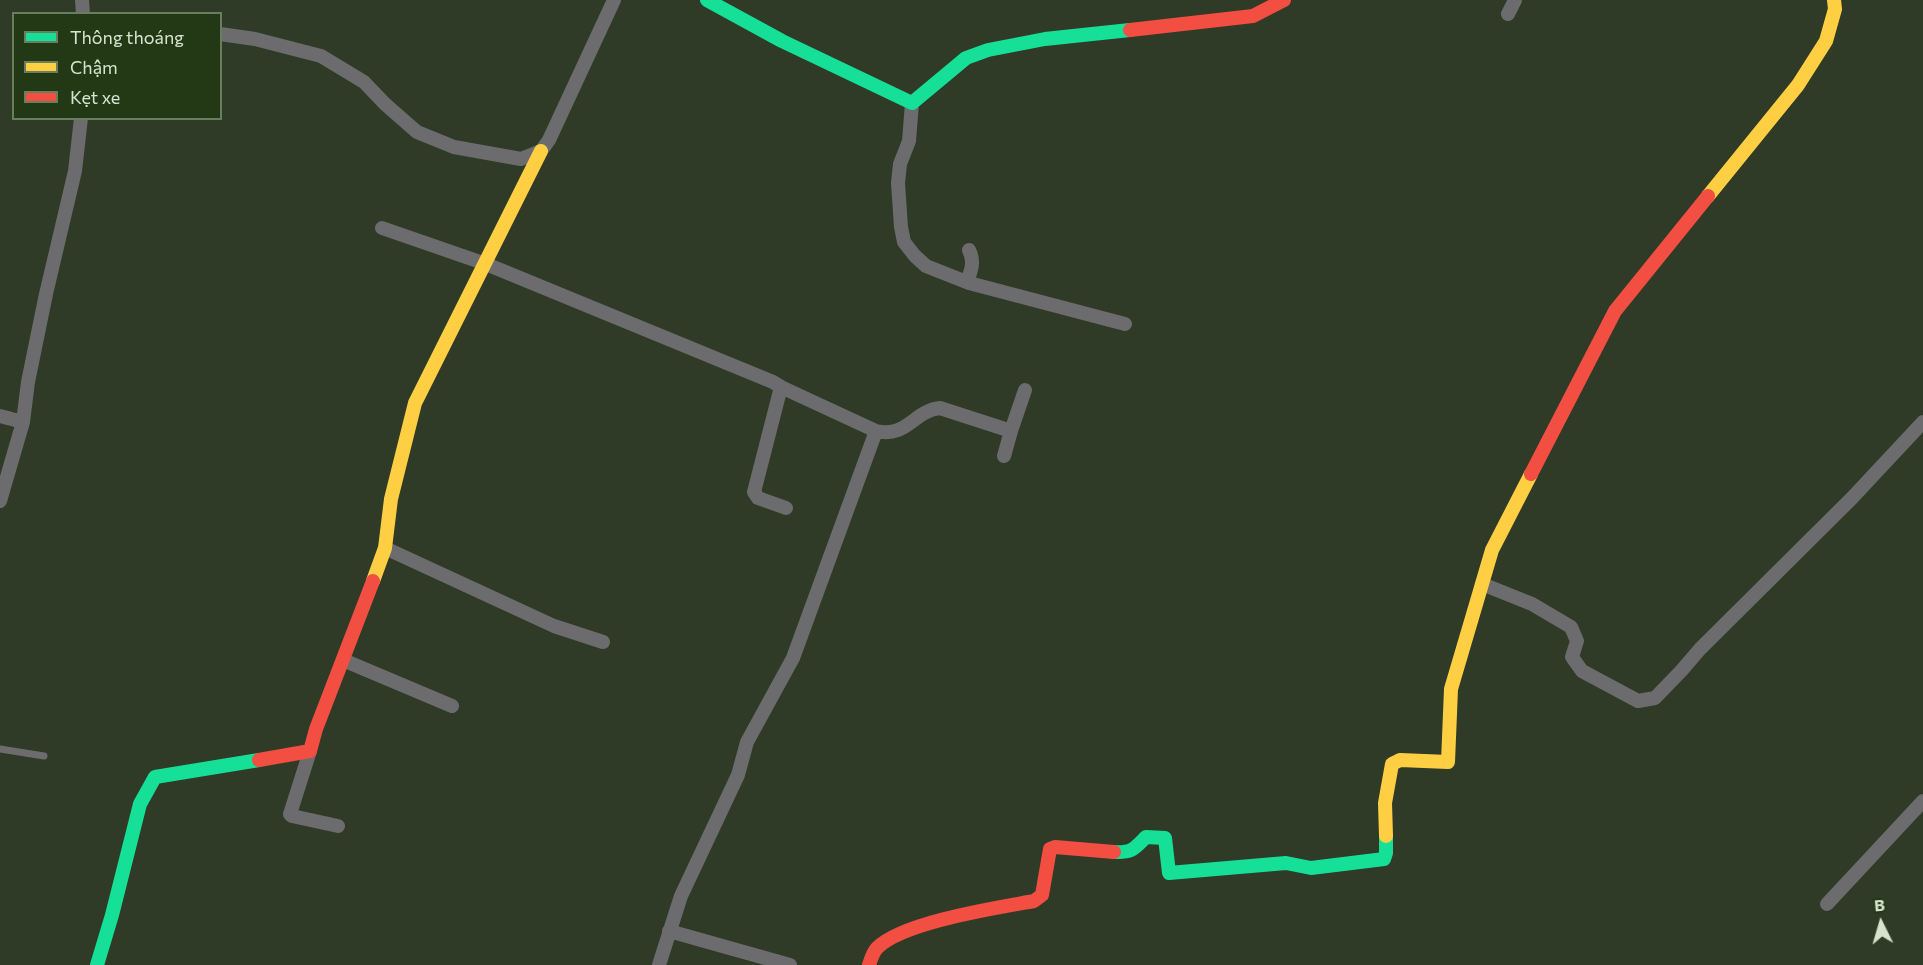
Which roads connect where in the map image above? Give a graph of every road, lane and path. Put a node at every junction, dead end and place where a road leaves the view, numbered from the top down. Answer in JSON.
{"nodes":[{"id":1,"x":614,"y":0,"type":"edge"},
{"id":2,"x":707,"y":0,"type":"edge"},
{"id":3,"x":1284,"y":0,"type":"edge"},
{"id":4,"x":1515,"y":0,"type":"edge"},
{"id":5,"x":1834,"y":0,"type":"edge"},
{"id":6,"x":1508,"y":14,"type":"dead end"},
{"id":7,"x":222,"y":34,"type":"edge"},
{"id":8,"x":912,"y":103,"type":"junction"},
{"id":9,"x":81,"y":120,"type":"edge"},
{"id":10,"x":541,"y":152,"type":"junction"},
{"id":11,"x":382,"y":228,"type":"dead end"},
{"id":12,"x":969,"y":250,"type":"dead end"},
{"id":13,"x":486,"y":264,"type":"junction"},
{"id":14,"x":967,"y":282,"type":"junction"},
{"id":15,"x":1125,"y":324,"type":"dead end"},
{"id":16,"x":781,"y":387,"type":"junction"},
{"id":17,"x":1025,"y":390,"type":"dead end"},
{"id":18,"x":0,"y":416,"type":"edge"},
{"id":19,"x":23,"y":422,"type":"junction"},
{"id":20,"x":1923,"y":422,"type":"edge"},
{"id":21,"x":876,"y":431,"type":"junction"},
{"id":22,"x":1011,"y":431,"type":"junction"},
{"id":23,"x":1004,"y":456,"type":"dead end"},
{"id":24,"x":0,"y":501,"type":"edge"},
{"id":25,"x":786,"y":508,"type":"dead end"},
{"id":26,"x":385,"y":548,"type":"junction"},
{"id":27,"x":1482,"y":584,"type":"junction"},
{"id":28,"x":603,"y":642,"type":"dead end"},
{"id":29,"x":343,"y":660,"type":"junction"},
{"id":30,"x":452,"y":706,"type":"dead end"},
{"id":31,"x":0,"y":750,"type":"edge"},
{"id":32,"x":310,"y":751,"type":"junction"},
{"id":33,"x":45,"y":756,"type":"dead end"},
{"id":34,"x":1923,"y":801,"type":"edge"},
{"id":35,"x":338,"y":826,"type":"dead end"},
{"id":36,"x":1827,"y":904,"type":"dead end"},
{"id":37,"x":669,"y":931,"type":"junction"},
{"id":38,"x":97,"y":965,"type":"edge"},
{"id":39,"x":658,"y":965,"type":"edge"},
{"id":40,"x":790,"y":965,"type":"edge"},
{"id":41,"x":869,"y":965,"type":"edge"}],
"edges":[{"from":1,"to":10,"type":"street"},
{"from":2,"to":8,"type":"street"},
{"from":3,"to":8,"type":"street"},
{"from":4,"to":6,"type":"street"},
{"from":5,"to":27,"type":"street"},
{"from":7,"to":10,"type":"street"},
{"from":8,"to":14,"type":"street"},
{"from":9,"to":19,"type":"street"},
{"from":10,"to":13,"type":"street"},
{"from":11,"to":13,"type":"street"},
{"from":12,"to":14,"type":"street"},
{"from":13,"to":16,"type":"street"},
{"from":13,"to":26,"type":"street"},
{"from":14,"to":15,"type":"street"},
{"from":16,"to":21,"type":"street"},
{"from":16,"to":25,"type":"street"},
{"from":17,"to":22,"type":"street"},
{"from":18,"to":19,"type":"street"},
{"from":19,"to":24,"type":"street"},
{"from":20,"to":27,"type":"street"},
{"from":21,"to":22,"type":"street"},
{"from":21,"to":37,"type":"street"},
{"from":22,"to":23,"type":"street"},
{"from":26,"to":28,"type":"street"},
{"from":26,"to":29,"type":"street"},
{"from":27,"to":41,"type":"street"},
{"from":29,"to":30,"type":"street"},
{"from":29,"to":32,"type":"street"},
{"from":31,"to":33,"type":"lane"},
{"from":32,"to":35,"type":"street"},
{"from":32,"to":38,"type":"street"},
{"from":34,"to":36,"type":"street"},
{"from":37,"to":39,"type":"street"},
{"from":37,"to":40,"type":"street"}]}
